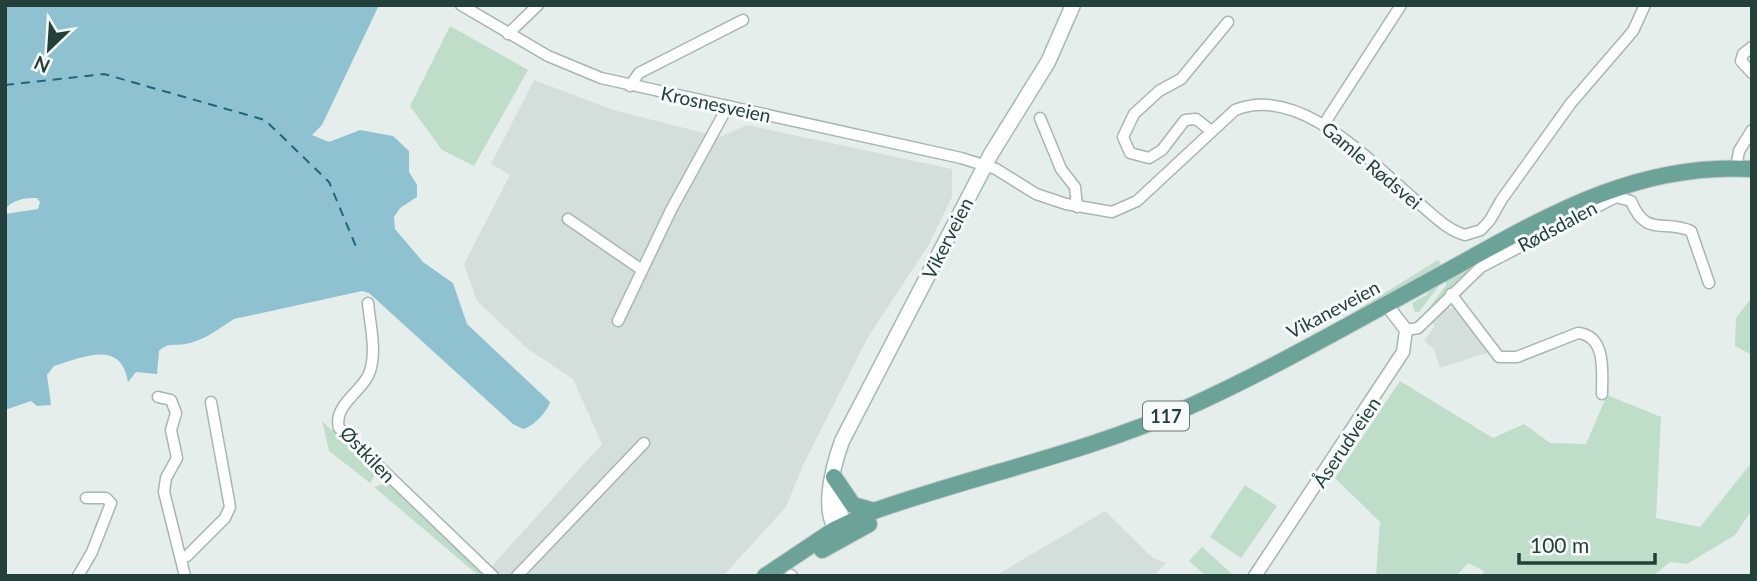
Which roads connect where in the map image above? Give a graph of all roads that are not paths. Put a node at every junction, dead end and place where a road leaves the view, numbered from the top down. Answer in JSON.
{"nodes":[{"id":1,"x":461,"y":5,"type":"edge"},
{"id":2,"x":538,"y":5,"type":"edge"},
{"id":3,"x":1073,"y":5,"type":"edge"},
{"id":4,"x":1401,"y":5,"type":"edge"},
{"id":5,"x":1645,"y":5,"type":"edge"},
{"id":6,"x":743,"y":20,"type":"dead end"},
{"id":7,"x":1228,"y":22,"type":"dead end"},
{"id":8,"x":508,"y":34,"type":"junction"},
{"id":9,"x":1752,"y":47,"type":"edge"},
{"id":10,"x":1752,"y":73,"type":"edge"},
{"id":11,"x":630,"y":86,"type":"junction"},
{"id":12,"x":728,"y":106,"type":"junction"},
{"id":13,"x":1040,"y":118,"type":"dead end"},
{"id":14,"x":1324,"y":124,"type":"junction"},
{"id":15,"x":1210,"y":130,"type":"junction"},
{"id":16,"x":1752,"y":130,"type":"edge"},
{"id":17,"x":985,"y":164,"type":"junction"},
{"id":18,"x":1744,"y":169,"type":"edge"},
{"id":19,"x":1077,"y":207,"type":"junction"},
{"id":20,"x":568,"y":219,"type":"dead end"},
{"id":21,"x":642,"y":270,"type":"junction"},
{"id":22,"x":1709,"y":283,"type":"dead end"},
{"id":23,"x":1451,"y":294,"type":"junction"},
{"id":24,"x":368,"y":303,"type":"dead end"},
{"id":25,"x":1386,"y":304,"type":"junction"},
{"id":26,"x":618,"y":321,"type":"dead end"},
{"id":27,"x":1406,"y":330,"type":"junction"},
{"id":28,"x":1602,"y":394,"type":"dead end"},
{"id":29,"x":158,"y":397,"type":"dead end"},
{"id":30,"x":211,"y":402,"type":"dead end"},
{"id":31,"x":644,"y":443,"type":"dead end"},
{"id":32,"x":834,"y":477,"type":"junction"},
{"id":33,"x":931,"y":494,"type":"junction"},
{"id":34,"x":86,"y":498,"type":"dead end"},
{"id":35,"x":874,"y":511,"type":"junction"},
{"id":36,"x":840,"y":531,"type":"junction"},
{"id":37,"x":181,"y":558,"type":"junction"},
{"id":38,"x":788,"y":575,"type":"edge"},
{"id":39,"x":78,"y":576,"type":"edge"},
{"id":40,"x":185,"y":576,"type":"edge"},
{"id":41,"x":493,"y":576,"type":"edge"},
{"id":42,"x":517,"y":576,"type":"edge"},
{"id":43,"x":765,"y":576,"type":"edge"},
{"id":44,"x":1255,"y":576,"type":"edge"}],
"edges":[{"from":1,"to":8,"type":"street","name":"Krosnesveien"},
{"from":2,"to":8,"type":"street"},
{"from":3,"to":17,"type":"main road","name":"Vikerveien"},
{"from":4,"to":14,"type":"street"},
{"from":5,"to":14,"type":"street","name":"Gamle Rødsvei"},
{"from":6,"to":11,"type":"street"},
{"from":7,"to":15,"type":"street"},
{"from":8,"to":11,"type":"street","name":"Krosnesveien"},
{"from":9,"to":10,"type":"street"},
{"from":11,"to":12,"type":"street","name":"Krosnesveien"},
{"from":12,"to":17,"type":"street","name":"Krosnesveien"},
{"from":12,"to":21,"type":"street"},
{"from":13,"to":19,"type":"street"},
{"from":14,"to":15,"type":"street","name":"Gamle Rødsvei"},
{"from":15,"to":19,"type":"street","name":"Gamle Rødsvei"},
{"from":16,"to":18,"type":"street"},
{"from":17,"to":19,"type":"street","name":"Gamle Rødsvei"},
{"from":17,"to":32,"type":"main road","name":"Vikerveien"},
{"from":18,"to":25,"type":"main road","name":"Vikaneveien","number":"117"},
{"from":20,"to":21,"type":"street"},
{"from":21,"to":26,"type":"street"},
{"from":22,"to":23,"type":"street","name":"Rødsdalen"},
{"from":23,"to":27,"type":"street","name":"Rødsdalen"},
{"from":23,"to":28,"type":"street"},
{"from":24,"to":41,"type":"street","name":"Østkilen"},
{"from":25,"to":27,"type":"street"},
{"from":25,"to":33,"type":"main road","name":"Vikaneveien","number":"117"},
{"from":27,"to":44,"type":"street","name":"Åserudveien"},
{"from":29,"to":37,"type":"street"},
{"from":30,"to":37,"type":"street"},
{"from":31,"to":42,"type":"street"},
{"from":32,"to":35,"type":"main road"},
{"from":32,"to":36,"type":"main road","name":"Vikerveien"},
{"from":33,"to":35,"type":"main road","name":"Vikaneveien","number":"117"},
{"from":33,"to":36,"type":"main road","name":"Vikaneveien","number":"117"},
{"from":34,"to":39,"type":"street"},
{"from":35,"to":36,"type":"main road","name":"Vikaneveien","number":"117"},
{"from":36,"to":38,"type":"main road","number":"117"},
{"from":36,"to":43,"type":"main road","number":"117"},
{"from":37,"to":40,"type":"street"}]}
